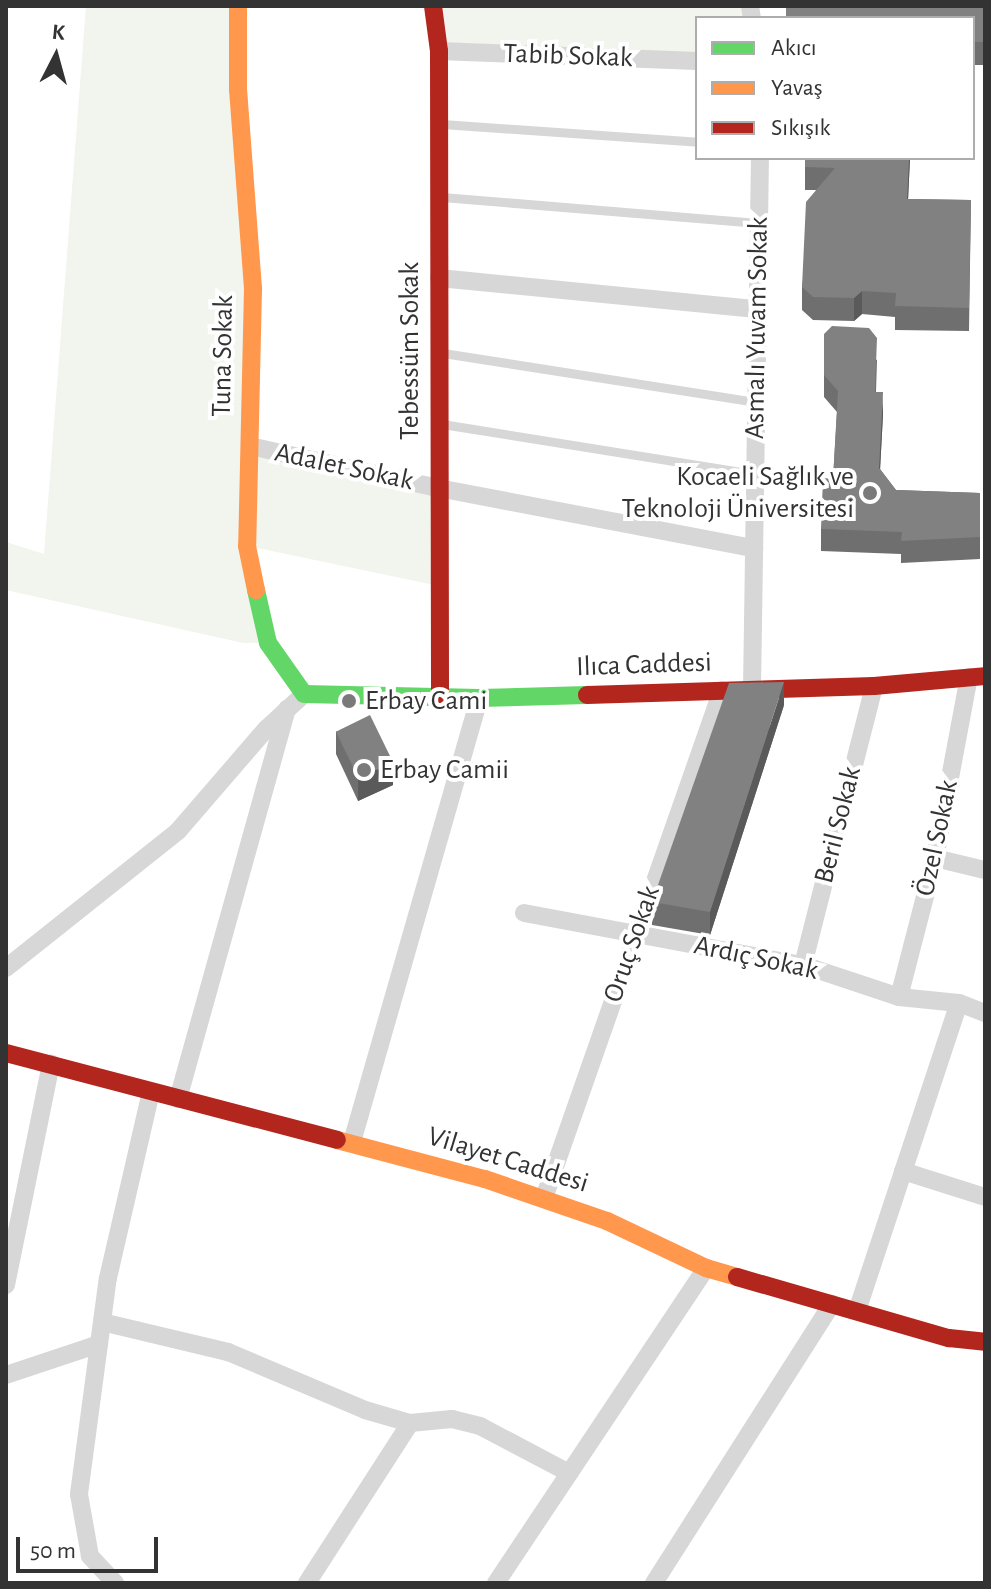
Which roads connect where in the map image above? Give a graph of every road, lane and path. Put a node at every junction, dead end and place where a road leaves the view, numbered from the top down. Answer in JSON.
{"nodes":[{"id":1,"x":238,"y":6,"type":"edge"},
{"id":2,"x":433,"y":6,"type":"edge"},
{"id":3,"x":439,"y":51,"type":"junction"},
{"id":4,"x":695,"y":61,"type":"edge"},
{"id":5,"x":439,"y":124,"type":"junction"},
{"id":6,"x":695,"y":142,"type":"edge"},
{"id":7,"x":760,"y":160,"type":"edge"},
{"id":8,"x":439,"y":197,"type":"junction"},
{"id":9,"x":758,"y":223,"type":"junction"},
{"id":10,"x":439,"y":278,"type":"junction"},
{"id":11,"x":756,"y":309,"type":"junction"},
{"id":12,"x":438,"y":352,"type":"junction"},
{"id":13,"x":755,"y":402,"type":"junction"},
{"id":14,"x":438,"y":424,"type":"junction"},
{"id":15,"x":250,"y":446,"type":"junction"},
{"id":16,"x":755,"y":474,"type":"junction"},
{"id":17,"x":438,"y":488,"type":"junction"},
{"id":18,"x":754,"y":548,"type":"junction"},
{"id":19,"x":977,"y":676,"type":"edge"},
{"id":20,"x":874,"y":686,"type":"junction"},
{"id":21,"x":752,"y":689,"type":"junction"},
{"id":22,"x":722,"y":690,"type":"junction"},
{"id":23,"x":304,"y":694,"type":"junction"},
{"id":24,"x":440,"y":696,"type":"junction"},
{"id":25,"x":479,"y":698,"type":"junction"},
{"id":26,"x":287,"y":706,"type":"junction"},
{"id":27,"x":935,"y":858,"type":"junction"},
{"id":28,"x":985,"y":870,"type":"edge"},
{"id":29,"x":524,"y":913,"type":"dead end"},
{"id":30,"x":635,"y":933,"type":"junction"},
{"id":31,"x":803,"y":965,"type":"junction"},
{"id":32,"x":6,"y":968,"type":"edge"},
{"id":33,"x":899,"y":997,"type":"junction"},
{"id":34,"x":959,"y":1003,"type":"junction"},
{"id":35,"x":985,"y":1013,"type":"edge"},
{"id":36,"x":6,"y":1053,"type":"edge"},
{"id":37,"x":51,"y":1064,"type":"junction"},
{"id":38,"x":151,"y":1092,"type":"junction"},
{"id":39,"x":178,"y":1099,"type":"junction"},
{"id":40,"x":352,"y":1142,"type":"junction"},
{"id":41,"x":903,"y":1171,"type":"junction"},
{"id":42,"x":985,"y":1197,"type":"edge"},
{"id":43,"x":544,"y":1198,"type":"junction"},
{"id":44,"x":706,"y":1268,"type":"junction"},
{"id":45,"x":6,"y":1285,"type":"edge"},
{"id":46,"x":832,"y":1304,"type":"junction"},
{"id":47,"x":857,"y":1311,"type":"junction"},
{"id":48,"x":102,"y":1322,"type":"junction"},
{"id":49,"x":985,"y":1342,"type":"edge"},
{"id":50,"x":99,"y":1344,"type":"junction"},
{"id":51,"x":6,"y":1375,"type":"edge"},
{"id":52,"x":410,"y":1423,"type":"junction"},
{"id":53,"x":569,"y":1473,"type":"junction"},
{"id":54,"x":115,"y":1583,"type":"edge"},
{"id":55,"x":307,"y":1583,"type":"edge"},
{"id":56,"x":496,"y":1583,"type":"edge"},
{"id":57,"x":654,"y":1583,"type":"edge"}],
"edges":[{"from":1,"to":15,"type":"street","name":"Tuna Sokak"},
{"from":2,"to":3,"type":"street","name":"Tebessüm Sokak"},
{"from":3,"to":4,"type":"street","name":"Tabib Sokak"},
{"from":3,"to":5,"type":"street","name":"Tebessüm Sokak"},
{"from":5,"to":6,"type":"lane"},
{"from":5,"to":8,"type":"street","name":"Tebessüm Sokak"},
{"from":7,"to":9,"type":"street","name":"Asmalı Yuvam Sokak"},
{"from":8,"to":9,"type":"lane"},
{"from":8,"to":10,"type":"street","name":"Tebessüm Sokak"},
{"from":9,"to":11,"type":"street","name":"Asmalı Yuvam Sokak"},
{"from":10,"to":11,"type":"street"},
{"from":10,"to":12,"type":"street","name":"Tebessüm Sokak"},
{"from":11,"to":13,"type":"street","name":"Asmalı Yuvam Sokak"},
{"from":12,"to":13,"type":"lane"},
{"from":12,"to":14,"type":"street","name":"Tebessüm Sokak"},
{"from":13,"to":16,"type":"street","name":"Asmalı Yuvam Sokak"},
{"from":14,"to":16,"type":"lane"},
{"from":14,"to":17,"type":"street","name":"Tebessüm Sokak"},
{"from":15,"to":17,"type":"street","name":"Adalet Sokak"},
{"from":15,"to":23,"type":"street","name":"Tuna Sokak"},
{"from":16,"to":18,"type":"street","name":"Asmalı Yuvam Sokak"},
{"from":17,"to":18,"type":"street","name":"Adalet Sokak"},
{"from":17,"to":24,"type":"street","name":"Tebessüm Sokak"},
{"from":18,"to":21,"type":"street","name":"Asmalı Yuvam Sokak"},
{"from":19,"to":20,"type":"street","name":"Ilıca Caddesi"},
{"from":19,"to":27,"type":"street","name":"Özel Sokak"},
{"from":20,"to":21,"type":"street","name":"Ilıca Caddesi"},
{"from":20,"to":31,"type":"street","name":"Beril Sokak"},
{"from":21,"to":22,"type":"street","name":"Ilıca Caddesi"},
{"from":22,"to":25,"type":"street","name":"Ilıca Caddesi"},
{"from":22,"to":30,"type":"street","name":"Oruç Sokak"},
{"from":23,"to":24,"type":"street","name":"Ilıca Caddesi"},
{"from":23,"to":26,"type":"street"},
{"from":24,"to":25,"type":"street","name":"Ilıca Caddesi"},
{"from":25,"to":40,"type":"street"},
{"from":26,"to":32,"type":"street"},
{"from":26,"to":39,"type":"street"},
{"from":27,"to":28,"type":"street"},
{"from":27,"to":33,"type":"street","name":"Özel Sokak"},
{"from":29,"to":30,"type":"street","name":"Ardıç Sokak"},
{"from":30,"to":31,"type":"street","name":"Ardıç Sokak"},
{"from":30,"to":43,"type":"street","name":"Oruç Sokak"},
{"from":31,"to":33,"type":"street","name":"Ardıç Sokak"},
{"from":33,"to":34,"type":"street","name":"Ardıç Sokak"},
{"from":34,"to":35,"type":"street","name":"Ardıç Sokak"},
{"from":34,"to":41,"type":"street"},
{"from":36,"to":37,"type":"street","name":"Vilayet Caddesi"},
{"from":37,"to":38,"type":"street","name":"Vilayet Caddesi"},
{"from":37,"to":45,"type":"street"},
{"from":38,"to":39,"type":"street","name":"Vilayet Caddesi"},
{"from":38,"to":48,"type":"street"},
{"from":39,"to":40,"type":"street","name":"Vilayet Caddesi"},
{"from":40,"to":43,"type":"street","name":"Vilayet Caddesi"},
{"from":41,"to":42,"type":"street"},
{"from":41,"to":47,"type":"street"},
{"from":43,"to":44,"type":"street","name":"Vilayet Caddesi"},
{"from":44,"to":46,"type":"street","name":"Vilayet Caddesi"},
{"from":44,"to":53,"type":"street"},
{"from":46,"to":47,"type":"street","name":"Vilayet Caddesi"},
{"from":46,"to":57,"type":"street"},
{"from":47,"to":49,"type":"street","name":"Vilayet Caddesi"},
{"from":48,"to":50,"type":"street"},
{"from":48,"to":52,"type":"street"},
{"from":50,"to":51,"type":"street"},
{"from":50,"to":54,"type":"street"},
{"from":52,"to":53,"type":"street"},
{"from":52,"to":55,"type":"street"},
{"from":53,"to":56,"type":"street"}]}
